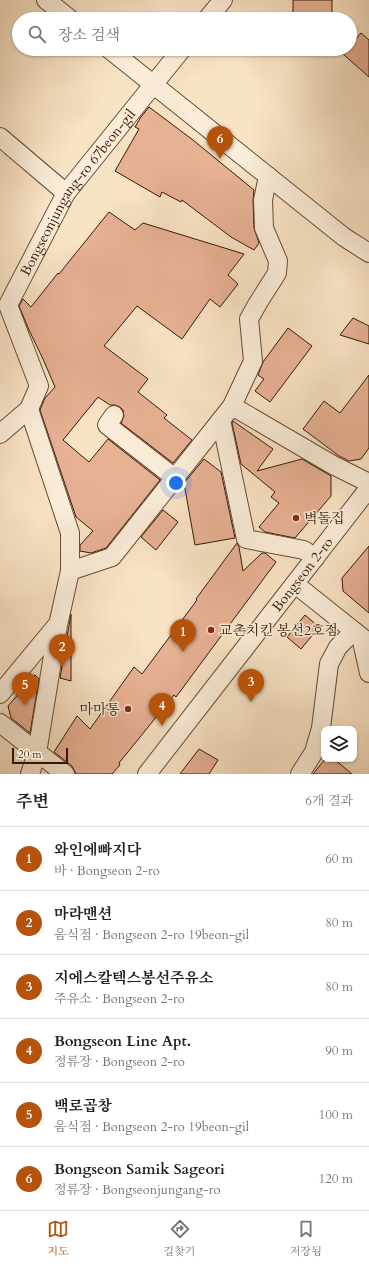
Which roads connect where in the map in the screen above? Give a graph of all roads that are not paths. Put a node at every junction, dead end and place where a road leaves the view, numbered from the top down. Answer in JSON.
{"nodes":[{"id":1,"x":46,"y":0,"type":"edge"},
{"id":2,"x":223,"y":0,"type":"edge"},
{"id":3,"x":61,"y":12,"type":"edge"},
{"id":4,"x":213,"y":12,"type":"edge"},
{"id":5,"x":118,"y":56,"type":"edge"},
{"id":6,"x":176,"y":56,"type":"edge"},
{"id":7,"x":154,"y":84,"type":"junction"},
{"id":8,"x":0,"y":137,"type":"edge"},
{"id":9,"x":268,"y":176,"type":"junction"},
{"id":10,"x":66,"y":193,"type":"junction"},
{"id":11,"x":369,"y":253,"type":"edge"},
{"id":12,"x":4,"y":301,"type":"edge"},
{"id":13,"x":29,"y":410,"type":"junction"},
{"id":14,"x":227,"y":413,"type":"junction"},
{"id":15,"x":114,"y":415,"type":"dead end"},
{"id":16,"x":0,"y":434,"type":"edge"},
{"id":17,"x":175,"y":478,"type":"junction"},
{"id":18,"x":369,"y":483,"type":"edge"},
{"id":19,"x":369,"y":488,"type":"edge"},
{"id":20,"x":315,"y":558,"type":"junction"},
{"id":21,"x":70,"y":571,"type":"junction"},
{"id":22,"x":295,"y":584,"type":"junction"},
{"id":23,"x":58,"y":625,"type":"junction"},
{"id":24,"x":361,"y":637,"type":"edge"},
{"id":25,"x":369,"y":673,"type":"edge"},
{"id":26,"x":0,"y":694,"type":"edge"},
{"id":27,"x":0,"y":723,"type":"edge"},
{"id":28,"x":37,"y":753,"type":"junction"},
{"id":29,"x":30,"y":774,"type":"edge"},
{"id":30,"x":65,"y":774,"type":"edge"},
{"id":31,"x":147,"y":774,"type":"edge"},
{"id":32,"x":300,"y":774,"type":"edge"}],
"edges":[{"from":1,"to":3,"type":"street"},
{"from":2,"to":4,"type":"street"},
{"from":5,"to":7,"type":"street"},
{"from":6,"to":7,"type":"street","name":"Bongseonjungang-ro 67beon-gil"},
{"from":7,"to":9,"type":"street"},
{"from":7,"to":10,"type":"street","name":"Bongseonjungang-ro 67beon-gil"},
{"from":8,"to":10,"type":"street"},
{"from":9,"to":11,"type":"street"},
{"from":9,"to":14,"type":"street"},
{"from":10,"to":12,"type":"street","name":"Bongseonjungang-ro 67beon-gil"},
{"from":12,"to":13,"type":"street","name":"Bongseonjungang-ro 67beon-gil"},
{"from":13,"to":16,"type":"street"},
{"from":13,"to":21,"type":"street"},
{"from":14,"to":17,"type":"street"},
{"from":14,"to":18,"type":"street"},
{"from":14,"to":20,"type":"street"},
{"from":15,"to":17,"type":"street"},
{"from":17,"to":21,"type":"street"},
{"from":19,"to":20,"type":"street","name":"Bongseon 2-ro"},
{"from":20,"to":22,"type":"street","name":"Bongseon 2-ro"},
{"from":21,"to":23,"type":"street"},
{"from":22,"to":24,"type":"street"},
{"from":22,"to":31,"type":"street","name":"Bongseon 2-ro"},
{"from":23,"to":26,"type":"street"},
{"from":23,"to":28,"type":"street"},
{"from":24,"to":25,"type":"street"},
{"from":24,"to":32,"type":"street"},
{"from":27,"to":28,"type":"street"},
{"from":28,"to":29,"type":"street"},
{"from":28,"to":30,"type":"street"}]}
